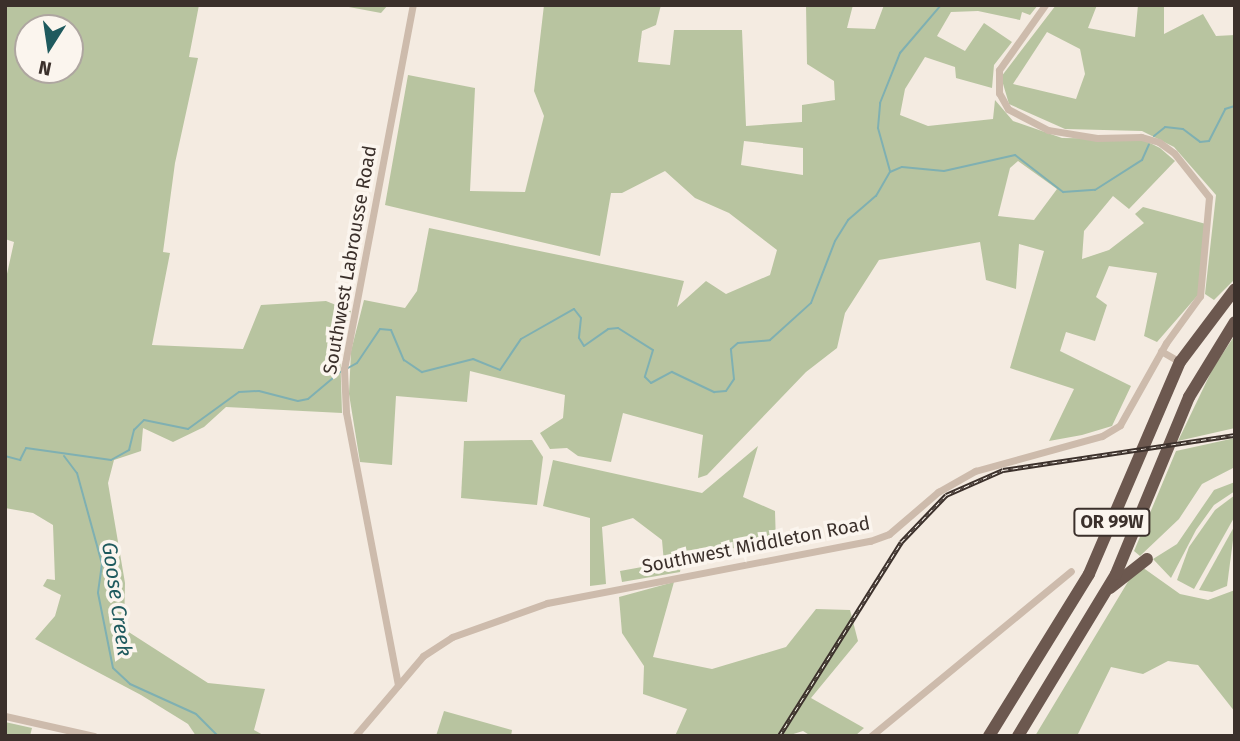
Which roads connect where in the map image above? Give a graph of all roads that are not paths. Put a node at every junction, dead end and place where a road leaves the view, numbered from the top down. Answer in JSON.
{"nodes":[{"id":1,"x":413,"y":5,"type":"edge"},
{"id":2,"x":1045,"y":5,"type":"edge"},
{"id":3,"x":1235,"y":289,"type":"edge"},
{"id":4,"x":1235,"y":322,"type":"edge"},
{"id":5,"x":1161,"y":351,"type":"junction"},
{"id":6,"x":1180,"y":362,"type":"junction"},
{"id":7,"x":1147,"y":559,"type":"dead end"},
{"id":8,"x":1072,"y":571,"type":"dead end"},
{"id":9,"x":1107,"y":590,"type":"junction"},
{"id":10,"x":398,"y":685,"type":"junction"},
{"id":11,"x":5,"y":716,"type":"edge"},
{"id":12,"x":94,"y":736,"type":"edge"},
{"id":13,"x":355,"y":736,"type":"edge"},
{"id":14,"x":871,"y":736,"type":"edge"},
{"id":15,"x":989,"y":736,"type":"edge"},
{"id":16,"x":1018,"y":736,"type":"edge"}],
"edges":[{"from":1,"to":10,"type":"street","name":"Southwest Labrousse Road"},
{"from":2,"to":5,"type":"street","name":"Southwest Middleton Road"},
{"from":3,"to":6,"type":"highway","number":"OR 99W"},
{"from":4,"to":9,"type":"highway","number":"OR 99W"},
{"from":5,"to":6,"type":"street"},
{"from":5,"to":10,"type":"street","name":"Southwest Middleton Road"},
{"from":6,"to":15,"type":"highway","number":"OR 99W"},
{"from":7,"to":9,"type":"highway"},
{"from":8,"to":14,"type":"street"},
{"from":9,"to":16,"type":"highway","number":"OR 99W"},
{"from":10,"to":13,"type":"street","name":"Southwest Middleton Road"},
{"from":11,"to":12,"type":"street"}]}
